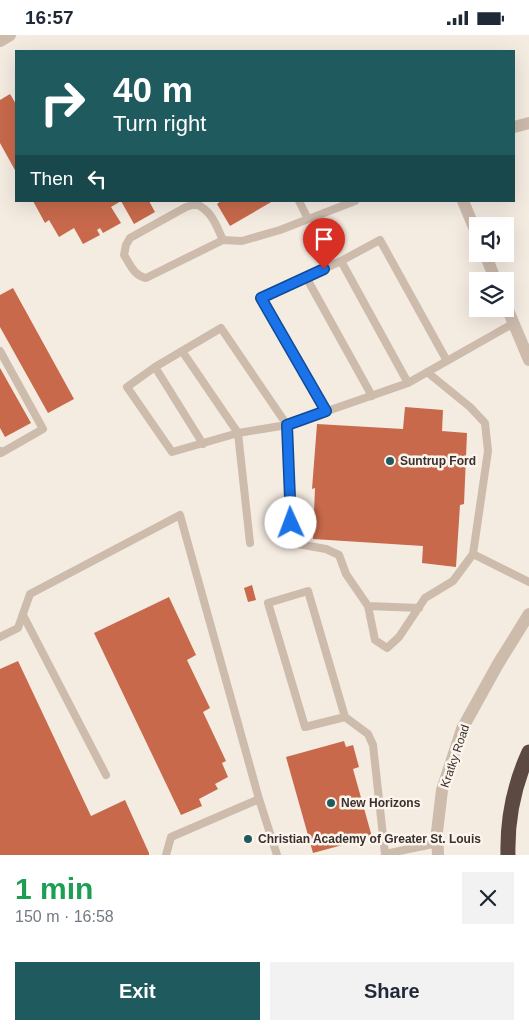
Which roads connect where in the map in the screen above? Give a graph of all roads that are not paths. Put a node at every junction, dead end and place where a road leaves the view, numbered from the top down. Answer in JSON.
{"nodes":[{"id":1,"x":10,"y":35,"type":"edge"},
{"id":2,"x":0,"y":41,"type":"edge"},
{"id":3,"x":529,"y":123,"type":"edge"},
{"id":4,"x":515,"y":127,"type":"edge"},
{"id":5,"x":299,"y":202,"type":"edge"},
{"id":6,"x":352,"y":202,"type":"edge"},
{"id":7,"x":463,"y":202,"type":"edge"},
{"id":8,"x":470,"y":217,"type":"edge"},
{"id":9,"x":308,"y":219,"type":"junction"},
{"id":10,"x":223,"y":240,"type":"junction"},
{"id":11,"x":342,"y":261,"type":"junction"},
{"id":12,"x":306,"y":277,"type":"junction"},
{"id":13,"x":511,"y":317,"type":"edge"},
{"id":14,"x":514,"y":323,"type":"junction"},
{"id":15,"x":0,"y":351,"type":"edge"},
{"id":16,"x":182,"y":351,"type":"junction"},
{"id":17,"x":529,"y":360,"type":"edge"},
{"id":18,"x":447,"y":361,"type":"junction"},
{"id":19,"x":155,"y":367,"type":"junction"},
{"id":20,"x":427,"y":372,"type":"junction"},
{"id":21,"x":408,"y":383,"type":"junction"},
{"id":22,"x":372,"y":396,"type":"junction"},
{"id":23,"x":326,"y":411,"type":"junction"},
{"id":24,"x":287,"y":425,"type":"junction"},
{"id":25,"x":238,"y":433,"type":"junction"},
{"id":26,"x":203,"y":444,"type":"junction"},
{"id":27,"x":0,"y":451,"type":"edge"},
{"id":28,"x":250,"y":543,"type":"dead end"},
{"id":29,"x":473,"y":554,"type":"junction"},
{"id":30,"x":529,"y":582,"type":"edge"},
{"id":31,"x":368,"y":606,"type":"junction"},
{"id":32,"x":419,"y":608,"type":"junction"},
{"id":33,"x":529,"y":614,"type":"edge"},
{"id":34,"x":23,"y":615,"type":"junction"},
{"id":35,"x":0,"y":637,"type":"edge"},
{"id":36,"x":345,"y":717,"type":"junction"},
{"id":37,"x":529,"y":753,"type":"edge"},
{"id":38,"x":106,"y":775,"type":"dead end"},
{"id":39,"x":259,"y":799,"type":"junction"},
{"id":40,"x":438,"y":849,"type":"edge"},
{"id":41,"x":382,"y":854,"type":"edge"},
{"id":42,"x":166,"y":855,"type":"edge"},
{"id":43,"x":277,"y":855,"type":"edge"},
{"id":44,"x":508,"y":855,"type":"edge"}],
"edges":[{"from":1,"to":2,"type":"street"},
{"from":3,"to":4,"type":"street"},
{"from":5,"to":9,"type":"lane"},
{"from":6,"to":9,"type":"lane"},
{"from":7,"to":8,"type":"street"},
{"from":9,"to":10,"type":"lane"},
{"from":10,"to":10,"type":"lane"},
{"from":11,"to":12,"type":"lane"},
{"from":11,"to":18,"type":"lane"},
{"from":11,"to":21,"type":"lane"},
{"from":12,"to":22,"type":"lane"},
{"from":12,"to":23,"type":"lane"},
{"from":13,"to":14,"type":"street"},
{"from":14,"to":17,"type":"street"},
{"from":14,"to":18,"type":"lane"},
{"from":15,"to":27,"type":"lane"},
{"from":16,"to":19,"type":"lane"},
{"from":16,"to":24,"type":"lane"},
{"from":16,"to":25,"type":"lane"},
{"from":18,"to":20,"type":"lane"},
{"from":19,"to":26,"type":"lane"},
{"from":19,"to":26,"type":"lane"},
{"from":20,"to":21,"type":"lane"},
{"from":20,"to":29,"type":"lane"},
{"from":21,"to":22,"type":"lane"},
{"from":22,"to":23,"type":"lane"},
{"from":23,"to":24,"type":"lane"},
{"from":24,"to":25,"type":"lane"},
{"from":24,"to":31,"type":"lane"},
{"from":25,"to":26,"type":"lane"},
{"from":25,"to":28,"type":"lane"},
{"from":29,"to":30,"type":"lane"},
{"from":29,"to":32,"type":"lane"},
{"from":31,"to":32,"type":"lane"},
{"from":31,"to":32,"type":"lane"},
{"from":33,"to":40,"type":"street","name":"Kratky Road"},
{"from":34,"to":35,"type":"lane"},
{"from":34,"to":38,"type":"lane"},
{"from":34,"to":39,"type":"lane"},
{"from":36,"to":36,"type":"lane"},
{"from":36,"to":41,"type":"lane"},
{"from":37,"to":44,"type":"highway"},
{"from":39,"to":42,"type":"lane"},
{"from":39,"to":43,"type":"lane"},
{"from":40,"to":41,"type":"lane"}]}
